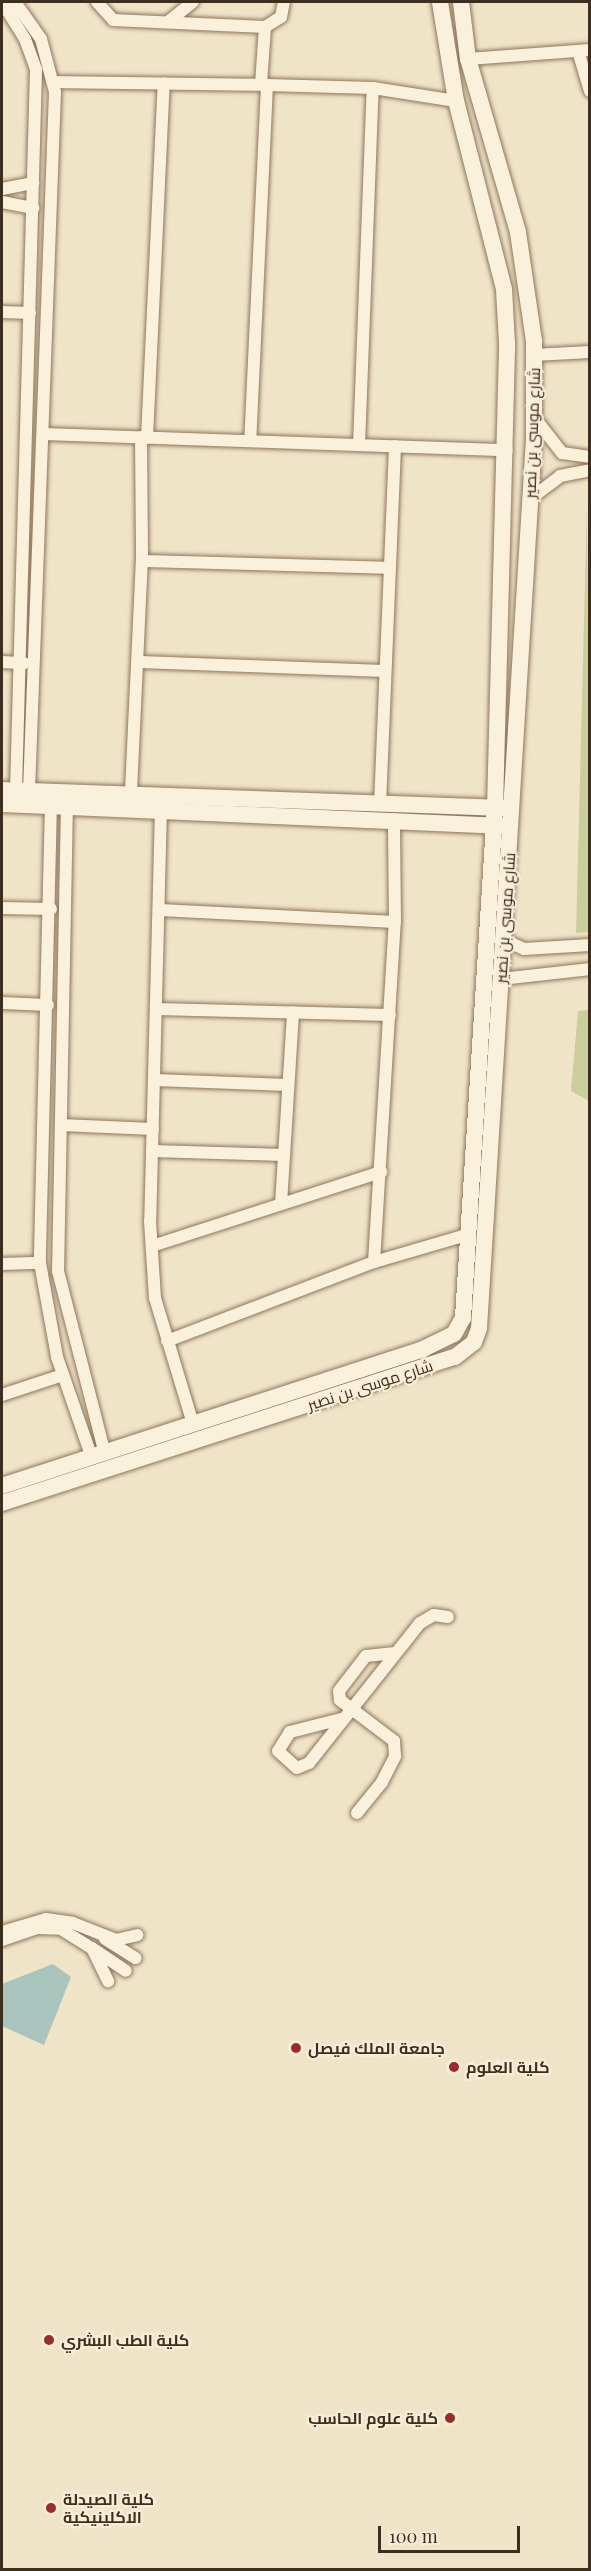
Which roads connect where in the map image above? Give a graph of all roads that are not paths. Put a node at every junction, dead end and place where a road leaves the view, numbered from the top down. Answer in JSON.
{"nodes":[{"id":1,"x":2,"y":2,"type":"edge"},
{"id":2,"x":15,"y":2,"type":"edge"},
{"id":3,"x":97,"y":2,"type":"edge"},
{"id":4,"x":193,"y":2,"type":"edge"},
{"id":5,"x":284,"y":2,"type":"edge"},
{"id":6,"x":440,"y":2,"type":"edge"},
{"id":7,"x":461,"y":2,"type":"edge"},
{"id":8,"x":168,"y":22,"type":"junction"},
{"id":9,"x":265,"y":27,"type":"junction"},
{"id":10,"x":584,"y":50,"type":"edge"},
{"id":11,"x":468,"y":59,"type":"junction"},
{"id":12,"x":54,"y":82,"type":"junction"},
{"id":13,"x":164,"y":83,"type":"junction"},
{"id":14,"x":264,"y":84,"type":"junction"},
{"id":15,"x":373,"y":88,"type":"junction"},
{"id":16,"x":590,"y":91,"type":"edge"},
{"id":17,"x":456,"y":100,"type":"junction"},
{"id":18,"x":33,"y":183,"type":"junction"},
{"id":19,"x":2,"y":189,"type":"edge"},
{"id":20,"x":2,"y":202,"type":"edge"},
{"id":21,"x":33,"y":207,"type":"junction"},
{"id":22,"x":2,"y":312,"type":"edge"},
{"id":23,"x":30,"y":313,"type":"junction"},
{"id":24,"x":590,"y":352,"type":"edge"},
{"id":25,"x":534,"y":355,"type":"junction"},
{"id":26,"x":534,"y":416,"type":"junction"},
{"id":27,"x":43,"y":434,"type":"junction"},
{"id":28,"x":144,"y":438,"type":"junction"},
{"id":29,"x":250,"y":441,"type":"junction"},
{"id":30,"x":359,"y":445,"type":"junction"},
{"id":31,"x":395,"y":446,"type":"junction"},
{"id":32,"x":507,"y":450,"type":"junction"},
{"id":33,"x":590,"y":457,"type":"edge"},
{"id":34,"x":590,"y":470,"type":"edge"},
{"id":35,"x":530,"y":499,"type":"junction"},
{"id":36,"x":142,"y":561,"type":"junction"},
{"id":37,"x":389,"y":568,"type":"junction"},
{"id":38,"x":2,"y":662,"type":"edge"},
{"id":39,"x":19,"y":662,"type":"junction"},
{"id":40,"x":139,"y":662,"type":"junction"},
{"id":41,"x":34,"y":663,"type":"junction"},
{"id":42,"x":386,"y":671,"type":"junction"},
{"id":43,"x":15,"y":791,"type":"edge"},
{"id":44,"x":131,"y":791,"type":"junction"},
{"id":45,"x":2,"y":804,"type":"edge"},
{"id":46,"x":59,"y":804,"type":"junction"},
{"id":47,"x":380,"y":805,"type":"junction"},
{"id":48,"x":503,"y":808,"type":"junction"},
{"id":49,"x":161,"y":809,"type":"junction"},
{"id":50,"x":394,"y":819,"type":"junction"},
{"id":51,"x":502,"y":826,"type":"junction"},
{"id":52,"x":2,"y":908,"type":"edge"},
{"id":53,"x":51,"y":909,"type":"junction"},
{"id":54,"x":160,"y":910,"type":"junction"},
{"id":55,"x":395,"y":922,"type":"junction"},
{"id":56,"x":504,"y":940,"type":"junction"},
{"id":57,"x":590,"y":945,"type":"edge"},
{"id":58,"x":590,"y":969,"type":"edge"},
{"id":59,"x":501,"y":980,"type":"junction"},
{"id":60,"x":2,"y":1003,"type":"edge"},
{"id":61,"x":48,"y":1005,"type":"junction"},
{"id":62,"x":157,"y":1009,"type":"junction"},
{"id":63,"x":293,"y":1012,"type":"junction"},
{"id":64,"x":390,"y":1014,"type":"junction"},
{"id":65,"x":154,"y":1080,"type":"junction"},
{"id":66,"x":288,"y":1086,"type":"junction"},
{"id":67,"x":61,"y":1125,"type":"junction"},
{"id":68,"x":153,"y":1129,"type":"junction"},
{"id":69,"x":152,"y":1151,"type":"junction"},
{"id":70,"x":284,"y":1155,"type":"junction"},
{"id":71,"x":44,"y":1156,"type":"junction"},
{"id":72,"x":60,"y":1157,"type":"junction"},
{"id":73,"x":381,"y":1172,"type":"junction"},
{"id":74,"x":281,"y":1204,"type":"junction"},
{"id":75,"x":470,"y":1234,"type":"junction"},
{"id":76,"x":152,"y":1246,"type":"junction"},
{"id":77,"x":374,"y":1262,"type":"junction"},
{"id":78,"x":40,"y":1263,"type":"junction"},
{"id":79,"x":2,"y":1264,"type":"edge"},
{"id":80,"x":166,"y":1341,"type":"junction"},
{"id":81,"x":63,"y":1375,"type":"junction"},
{"id":82,"x":2,"y":1395,"type":"edge"},
{"id":83,"x":193,"y":1424,"type":"junction"},
{"id":84,"x":98,"y":1456,"type":"junction"},
{"id":85,"x":2,"y":1486,"type":"edge"},
{"id":86,"x":2,"y":1503,"type":"edge"},
{"id":87,"x":448,"y":1617,"type":"dead end"},
{"id":88,"x":395,"y":1653,"type":"junction"},
{"id":89,"x":351,"y":1707,"type":"junction"},
{"id":90,"x":341,"y":1719,"type":"junction"},
{"id":91,"x":357,"y":1813,"type":"dead end"},
{"id":92,"x":2,"y":1932,"type":"edge"},
{"id":93,"x":98,"y":1935,"type":"junction"},
{"id":94,"x":137,"y":1935,"type":"dead end"},
{"id":95,"x":2,"y":1940,"type":"edge"},
{"id":96,"x":92,"y":1948,"type":"junction"},
{"id":97,"x":135,"y":1958,"type":"dead end"},
{"id":98,"x":126,"y":1971,"type":"dead end"},
{"id":99,"x":108,"y":1981,"type":"dead end"}],
"edges":[{"from":1,"to":18,"type":"street"},
{"from":2,"to":12,"type":"street"},
{"from":3,"to":8,"type":"street"},
{"from":4,"to":8,"type":"street"},
{"from":5,"to":9,"type":"street"},
{"from":6,"to":17,"type":"street","name":"شارع موسى بن نصير"},
{"from":7,"to":11,"type":"street","name":"شارع موسى بن نصير"},
{"from":8,"to":9,"type":"street"},
{"from":9,"to":14,"type":"street"},
{"from":10,"to":11,"type":"street"},
{"from":10,"to":16,"type":"street"},
{"from":11,"to":25,"type":"street","name":"شارع موسى بن نصير"},
{"from":12,"to":13,"type":"street"},
{"from":12,"to":27,"type":"street"},
{"from":13,"to":14,"type":"street"},
{"from":13,"to":28,"type":"street"},
{"from":14,"to":15,"type":"street"},
{"from":14,"to":29,"type":"street"},
{"from":15,"to":17,"type":"street"},
{"from":15,"to":30,"type":"street"},
{"from":17,"to":32,"type":"street","name":"شارع موسى بن نصير"},
{"from":18,"to":19,"type":"street"},
{"from":18,"to":21,"type":"street"},
{"from":20,"to":21,"type":"street"},
{"from":21,"to":23,"type":"street"},
{"from":22,"to":23,"type":"street"},
{"from":23,"to":39,"type":"street"},
{"from":24,"to":25,"type":"street"},
{"from":25,"to":26,"type":"street","name":"شارع موسى بن نصير"},
{"from":26,"to":33,"type":"street"},
{"from":26,"to":35,"type":"street","name":"شارع موسى بن نصير"},
{"from":27,"to":28,"type":"street"},
{"from":27,"to":41,"type":"street"},
{"from":28,"to":29,"type":"street"},
{"from":28,"to":36,"type":"street"},
{"from":29,"to":30,"type":"street"},
{"from":30,"to":31,"type":"street"},
{"from":31,"to":32,"type":"street"},
{"from":31,"to":37,"type":"street"},
{"from":32,"to":48,"type":"street","name":"شارع موسى بن نصير"},
{"from":34,"to":35,"type":"street"},
{"from":35,"to":48,"type":"street","name":"شارع موسى بن نصير"},
{"from":36,"to":37,"type":"street"},
{"from":36,"to":40,"type":"street"},
{"from":37,"to":42,"type":"street"},
{"from":38,"to":39,"type":"street"},
{"from":39,"to":41,"type":"street"},
{"from":39,"to":43,"type":"street"},
{"from":40,"to":42,"type":"street"},
{"from":40,"to":44,"type":"street"},
{"from":41,"to":43,"type":"street"},
{"from":42,"to":47,"type":"street"},
{"from":43,"to":44,"type":"street"},
{"from":44,"to":47,"type":"street"},
{"from":45,"to":46,"type":"street"},
{"from":46,"to":49,"type":"street"},
{"from":46,"to":53,"type":"street"},
{"from":46,"to":67,"type":"street"},
{"from":47,"to":48,"type":"street"},
{"from":48,"to":51,"type":"street","name":"شارع موسى بن نصير"},
{"from":49,"to":50,"type":"street"},
{"from":49,"to":54,"type":"street"},
{"from":50,"to":51,"type":"street"},
{"from":50,"to":55,"type":"street"},
{"from":51,"to":56,"type":"street","name":"شارع موسى بن نصير"},
{"from":51,"to":75,"type":"street","name":"شارع موسى بن نصير"},
{"from":52,"to":53,"type":"street"},
{"from":53,"to":61,"type":"street"},
{"from":54,"to":55,"type":"street"},
{"from":54,"to":62,"type":"street"},
{"from":55,"to":64,"type":"street"},
{"from":56,"to":57,"type":"street"},
{"from":56,"to":59,"type":"street","name":"شارع موسى بن نصير"},
{"from":58,"to":59,"type":"street"},
{"from":59,"to":86,"type":"street","name":"شارع موسى بن نصير"},
{"from":60,"to":61,"type":"street"},
{"from":61,"to":71,"type":"street"},
{"from":62,"to":63,"type":"street"},
{"from":62,"to":65,"type":"street"},
{"from":63,"to":64,"type":"street"},
{"from":63,"to":66,"type":"street"},
{"from":64,"to":73,"type":"street"},
{"from":65,"to":66,"type":"street"},
{"from":65,"to":68,"type":"street"},
{"from":66,"to":70,"type":"street"},
{"from":67,"to":68,"type":"street"},
{"from":67,"to":72,"type":"street"},
{"from":68,"to":69,"type":"street"},
{"from":69,"to":70,"type":"street"},
{"from":69,"to":76,"type":"street"},
{"from":70,"to":74,"type":"street"},
{"from":71,"to":72,"type":"street"},
{"from":71,"to":78,"type":"street"},
{"from":72,"to":84,"type":"street"},
{"from":73,"to":74,"type":"street"},
{"from":73,"to":77,"type":"street"},
{"from":74,"to":76,"type":"street"},
{"from":75,"to":77,"type":"street"},
{"from":75,"to":83,"type":"street","name":"شارع موسى بن نصير"},
{"from":76,"to":80,"type":"street"},
{"from":77,"to":80,"type":"street"},
{"from":78,"to":79,"type":"street"},
{"from":78,"to":81,"type":"street"},
{"from":80,"to":83,"type":"street"},
{"from":81,"to":82,"type":"street"},
{"from":81,"to":84,"type":"street"},
{"from":83,"to":84,"type":"street","name":"شارع موسى بن نصير"},
{"from":84,"to":85,"type":"street","name":"شارع موسى بن نصير"},
{"from":87,"to":88,"type":"street"},
{"from":88,"to":89,"type":"street"},
{"from":88,"to":89,"type":"street"},
{"from":89,"to":90,"type":"street"},
{"from":89,"to":91,"type":"street"},
{"from":90,"to":90,"type":"street"},
{"from":92,"to":93,"type":"street"},
{"from":93,"to":94,"type":"street"},
{"from":93,"to":97,"type":"street"},
{"from":95,"to":96,"type":"street"},
{"from":96,"to":98,"type":"street"},
{"from":96,"to":99,"type":"street"}]}
